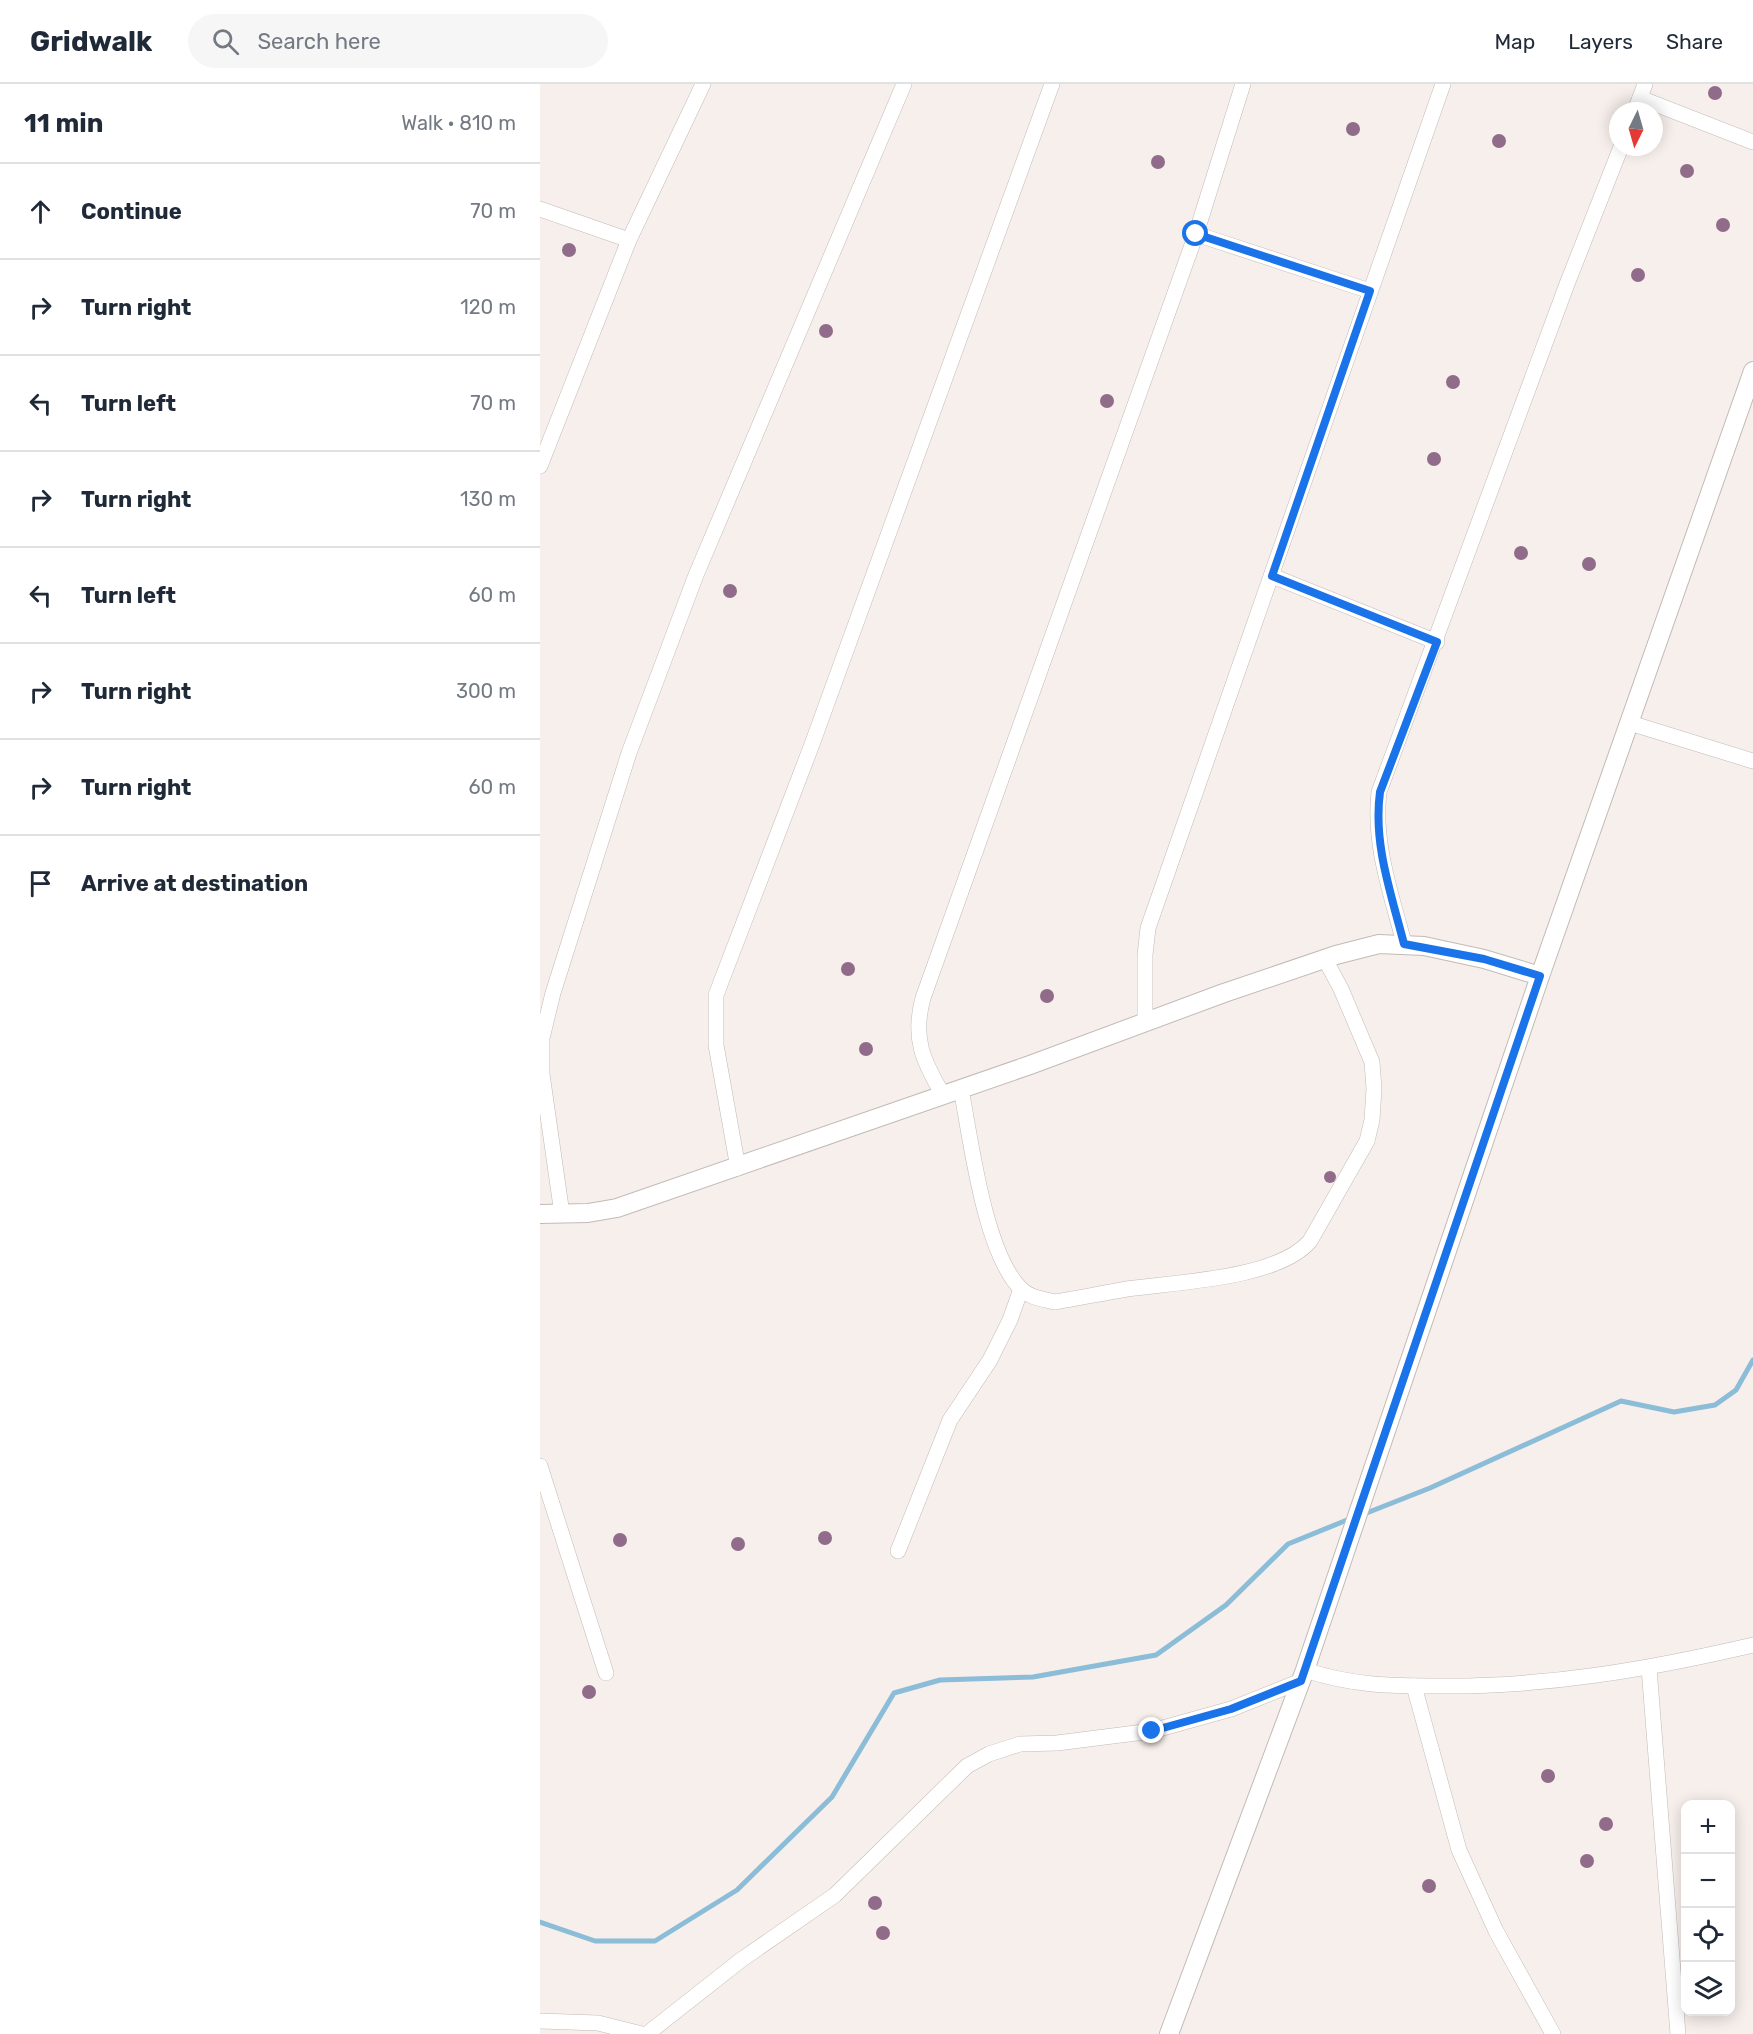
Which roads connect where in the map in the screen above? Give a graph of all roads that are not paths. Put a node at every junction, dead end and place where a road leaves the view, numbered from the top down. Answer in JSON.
{"nodes":[{"id":1,"x":703,"y":84,"type":"edge"},
{"id":2,"x":904,"y":84,"type":"edge"},
{"id":3,"x":1052,"y":84,"type":"edge"},
{"id":4,"x":1243,"y":84,"type":"edge"},
{"id":5,"x":1443,"y":84,"type":"edge"},
{"id":6,"x":1640,"y":98,"type":"edge"},
{"id":7,"x":1753,"y":142,"type":"edge"},
{"id":8,"x":1618,"y":156,"type":"edge"},
{"id":9,"x":540,"y":208,"type":"edge"},
{"id":10,"x":1196,"y":234,"type":"junction"},
{"id":11,"x":629,"y":240,"type":"junction"},
{"id":12,"x":1370,"y":291,"type":"junction"},
{"id":13,"x":1753,"y":371,"type":"edge"},
{"id":14,"x":540,"y":466,"type":"edge"},
{"id":15,"x":1272,"y":576,"type":"junction"},
{"id":16,"x":1437,"y":642,"type":"junction"},
{"id":17,"x":1630,"y":723,"type":"junction"},
{"id":18,"x":1753,"y":761,"type":"edge"},
{"id":19,"x":1404,"y":944,"type":"junction"},
{"id":20,"x":1325,"y":959,"type":"junction"},
{"id":21,"x":1540,"y":976,"type":"junction"},
{"id":22,"x":1145,"y":1023,"type":"junction"},
{"id":23,"x":961,"y":1089,"type":"junction"},
{"id":24,"x":943,"y":1095,"type":"junction"},
{"id":25,"x":738,"y":1168,"type":"junction"},
{"id":26,"x":540,"y":1214,"type":"edge"},
{"id":27,"x":562,"y":1214,"type":"junction"},
{"id":28,"x":1021,"y":1289,"type":"junction"},
{"id":29,"x":540,"y":1466,"type":"edge"},
{"id":30,"x":898,"y":1551,"type":"dead end"},
{"id":31,"x":1753,"y":1645,"type":"edge"},
{"id":32,"x":1648,"y":1668,"type":"junction"},
{"id":33,"x":606,"y":1673,"type":"dead end"},
{"id":34,"x":1303,"y":1675,"type":"junction"},
{"id":35,"x":1414,"y":1686,"type":"junction"},
{"id":36,"x":540,"y":2021,"type":"edge"},
{"id":37,"x":642,"y":2034,"type":"edge"},
{"id":38,"x":647,"y":2034,"type":"edge"},
{"id":39,"x":1169,"y":2034,"type":"edge"},
{"id":40,"x":1552,"y":2034,"type":"edge"},
{"id":41,"x":1678,"y":2034,"type":"edge"}],
"edges":[{"from":1,"to":11,"type":"street"},
{"from":2,"to":27,"type":"street"},
{"from":3,"to":25,"type":"street"},
{"from":4,"to":10,"type":"street"},
{"from":5,"to":12,"type":"street"},
{"from":6,"to":7,"type":"street"},
{"from":8,"to":16,"type":"street"},
{"from":9,"to":11,"type":"street"},
{"from":10,"to":12,"type":"street"},
{"from":10,"to":24,"type":"street"},
{"from":11,"to":14,"type":"street"},
{"from":12,"to":15,"type":"street"},
{"from":13,"to":17,"type":"street"},
{"from":15,"to":16,"type":"street"},
{"from":15,"to":22,"type":"street"},
{"from":16,"to":19,"type":"street"},
{"from":17,"to":18,"type":"street"},
{"from":17,"to":21,"type":"street"},
{"from":19,"to":20,"type":"street"},
{"from":19,"to":21,"type":"street"},
{"from":20,"to":22,"type":"street"},
{"from":20,"to":28,"type":"street"},
{"from":21,"to":34,"type":"street"},
{"from":22,"to":23,"type":"street"},
{"from":23,"to":24,"type":"street"},
{"from":23,"to":28,"type":"street"},
{"from":24,"to":25,"type":"street"},
{"from":25,"to":27,"type":"street"},
{"from":26,"to":27,"type":"street"},
{"from":28,"to":30,"type":"street"},
{"from":29,"to":33,"type":"street"},
{"from":31,"to":32,"type":"street"},
{"from":32,"to":35,"type":"street"},
{"from":32,"to":41,"type":"street"},
{"from":34,"to":35,"type":"street"},
{"from":34,"to":38,"type":"street"},
{"from":34,"to":39,"type":"street"},
{"from":35,"to":40,"type":"street"},
{"from":36,"to":37,"type":"street"}]}
